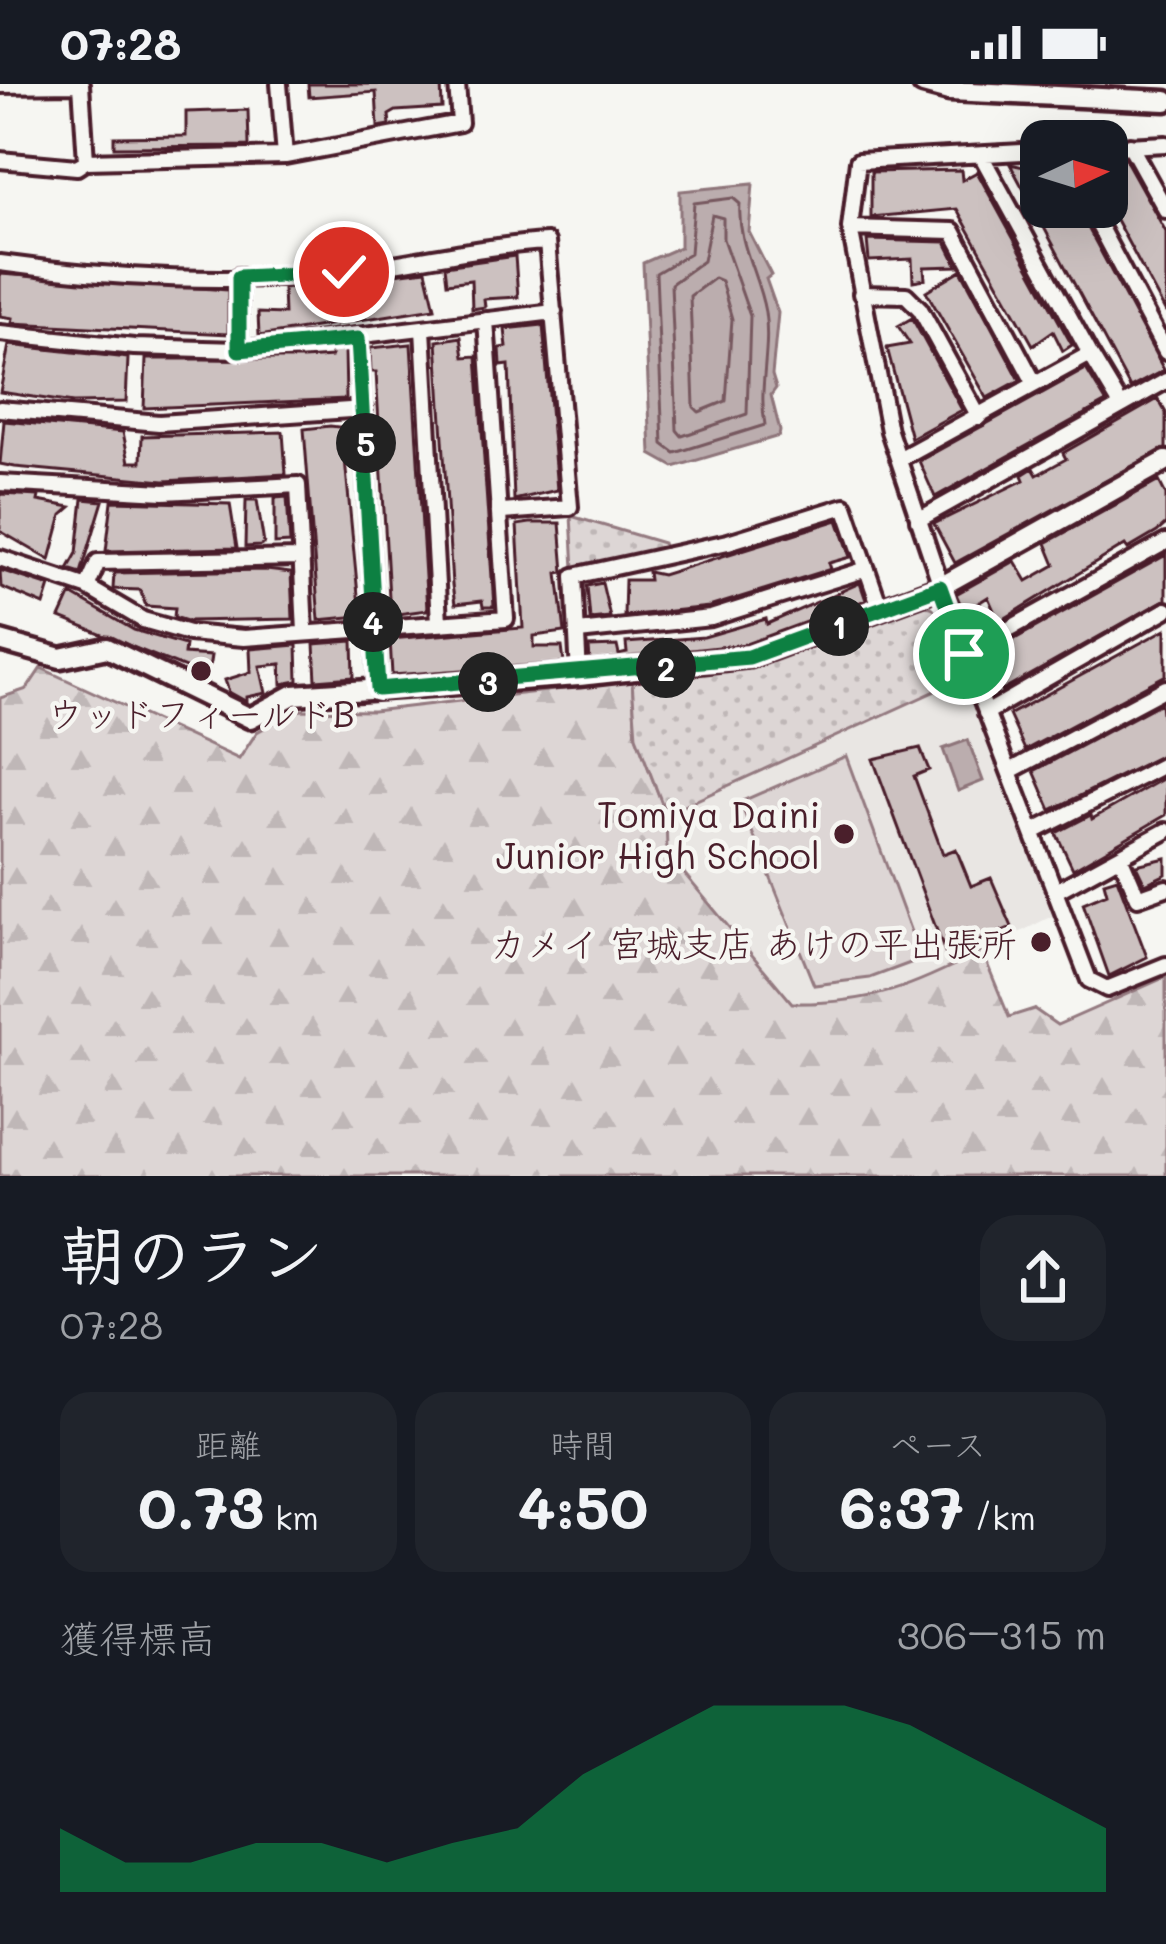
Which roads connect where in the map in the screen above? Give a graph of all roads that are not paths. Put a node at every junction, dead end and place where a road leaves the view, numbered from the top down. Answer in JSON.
{"nodes":[{"id":1,"x":78,"y":84,"type":"edge"},
{"id":2,"x":279,"y":84,"type":"edge"},
{"id":3,"x":458,"y":84,"type":"edge"},
{"id":4,"x":923,"y":84,"type":"edge"},
{"id":5,"x":0,"y":85,"type":"edge"},
{"id":6,"x":1166,"y":101,"type":"edge"},
{"id":7,"x":1166,"y":143,"type":"edge"},
{"id":8,"x":1130,"y":145,"type":"joint"},
{"id":9,"x":1020,"y":152,"type":"edge"},
{"id":10,"x":981,"y":155,"type":"junction"},
{"id":11,"x":285,"y":156,"type":"junction"},
{"id":12,"x":0,"y":160,"type":"edge"},
{"id":13,"x":86,"y":161,"type":"junction"},
{"id":14,"x":1166,"y":210,"type":"edge"},
{"id":15,"x":850,"y":228,"type":"junction"},
{"id":16,"x":1100,"y":228,"type":"edge"},
{"id":17,"x":0,"y":263,"type":"edge"},
{"id":18,"x":239,"y":277,"type":"junction"},
{"id":19,"x":861,"y":294,"type":"junction"},
{"id":20,"x":554,"y":312,"type":"junction"},
{"id":21,"x":486,"y":320,"type":"junction"},
{"id":22,"x":423,"y":329,"type":"junction"},
{"id":23,"x":0,"y":333,"type":"edge"},
{"id":24,"x":358,"y":339,"type":"junction"},
{"id":25,"x":239,"y":350,"type":"junction"},
{"id":26,"x":1166,"y":352,"type":"edge"},
{"id":27,"x":1090,"y":354,"type":"junction"},
{"id":28,"x":1166,"y":381,"type":"edge"},
{"id":29,"x":1035,"y":384,"type":"junction"},
{"id":30,"x":1120,"y":404,"type":"junction"},
{"id":31,"x":364,"y":409,"type":"junction"},
{"id":32,"x":0,"y":410,"type":"edge"},
{"id":33,"x":979,"y":417,"type":"junction"},
{"id":34,"x":899,"y":458,"type":"junction"},
{"id":35,"x":1166,"y":460,"type":"edge"},
{"id":36,"x":0,"y":483,"type":"edge"},
{"id":37,"x":502,"y":512,"type":"junction"},
{"id":38,"x":918,"y":520,"type":"junction"},
{"id":39,"x":1166,"y":542,"type":"edge"},
{"id":40,"x":0,"y":558,"type":"edge"},
{"id":41,"x":301,"y":558,"type":"junction"},
{"id":42,"x":867,"y":568,"type":"junction"},
{"id":43,"x":87,"y":586,"type":"junction"},
{"id":44,"x":940,"y":587,"type":"junction"},
{"id":45,"x":881,"y":610,"type":"junction"},
{"id":46,"x":1166,"y":610,"type":"edge"},
{"id":47,"x":439,"y":622,"type":"junction"},
{"id":48,"x":373,"y":627,"type":"junction"},
{"id":49,"x":305,"y":632,"type":"junction"},
{"id":50,"x":578,"y":632,"type":"junction"},
{"id":51,"x":0,"y":641,"type":"edge"},
{"id":52,"x":964,"y":654,"type":"junction"},
{"id":53,"x":579,"y":676,"type":"junction"},
{"id":54,"x":1166,"y":688,"type":"edge"},
{"id":55,"x":378,"y":689,"type":"junction"},
{"id":56,"x":986,"y":713,"type":"junction"},
{"id":57,"x":1166,"y":764,"type":"edge"},
{"id":58,"x":1010,"y":771,"type":"junction"},
{"id":59,"x":1166,"y":831,"type":"edge"},
{"id":60,"x":1033,"y":832,"type":"junction"},
{"id":61,"x":1120,"y":856,"type":"junction"},
{"id":62,"x":1166,"y":887,"type":"edge"},
{"id":63,"x":1056,"y":891,"type":"junction"},
{"id":64,"x":1166,"y":965,"type":"edge"}],
"edges":[{"from":1,"to":5,"type":"street"},
{"from":1,"to":13,"type":"street"},
{"from":2,"to":11,"type":"street"},
{"from":3,"to":11,"type":"street"},
{"from":4,"to":6,"type":"street"},
{"from":7,"to":8,"type":"street"},
{"from":8,"to":14,"type":"street"},
{"from":9,"to":10,"type":"street"},
{"from":10,"to":15,"type":"street"},
{"from":10,"to":27,"type":"street"},
{"from":11,"to":13,"type":"street"},
{"from":12,"to":13,"type":"street"},
{"from":15,"to":19,"type":"street"},
{"from":15,"to":29,"type":"street"},
{"from":16,"to":26,"type":"street"},
{"from":17,"to":18,"type":"street"},
{"from":18,"to":20,"type":"street"},
{"from":18,"to":25,"type":"street"},
{"from":19,"to":33,"type":"street"},
{"from":19,"to":34,"type":"street"},
{"from":20,"to":21,"type":"street"},
{"from":20,"to":37,"type":"street"},
{"from":21,"to":22,"type":"street"},
{"from":21,"to":37,"type":"street"},
{"from":22,"to":24,"type":"street"},
{"from":22,"to":47,"type":"street"},
{"from":23,"to":25,"type":"street"},
{"from":24,"to":25,"type":"street"},
{"from":24,"to":31,"type":"street"},
{"from":27,"to":29,"type":"street"},
{"from":27,"to":30,"type":"street"},
{"from":28,"to":30,"type":"street"},
{"from":29,"to":33,"type":"street"},
{"from":30,"to":38,"type":"street"},
{"from":31,"to":32,"type":"street"},
{"from":31,"to":48,"type":"street"},
{"from":33,"to":34,"type":"street"},
{"from":34,"to":38,"type":"street"},
{"from":35,"to":44,"type":"street"},
{"from":36,"to":41,"type":"street"},
{"from":37,"to":47,"type":"street"},
{"from":38,"to":44,"type":"street"},
{"from":39,"to":52,"type":"street"},
{"from":40,"to":43,"type":"street"},
{"from":41,"to":43,"type":"street"},
{"from":41,"to":49,"type":"street"},
{"from":42,"to":45,"type":"street"},
{"from":42,"to":50,"type":"street"},
{"from":42,"to":50,"type":"street"},
{"from":43,"to":49,"type":"street"},
{"from":44,"to":45,"type":"street"},
{"from":44,"to":52,"type":"street"},
{"from":45,"to":53,"type":"street"},
{"from":46,"to":56,"type":"street"},
{"from":47,"to":48,"type":"street"},
{"from":48,"to":49,"type":"street"},
{"from":48,"to":55,"type":"street"},
{"from":50,"to":53,"type":"street"},
{"from":51,"to":55,"type":"street"},
{"from":52,"to":56,"type":"street"},
{"from":53,"to":55,"type":"street"},
{"from":54,"to":58,"type":"street"},
{"from":56,"to":58,"type":"street"},
{"from":57,"to":60,"type":"street"},
{"from":58,"to":60,"type":"street"},
{"from":59,"to":61,"type":"street"},
{"from":60,"to":63,"type":"street"},
{"from":61,"to":62,"type":"street"},
{"from":61,"to":63,"type":"street"},
{"from":63,"to":64,"type":"street"}]}
